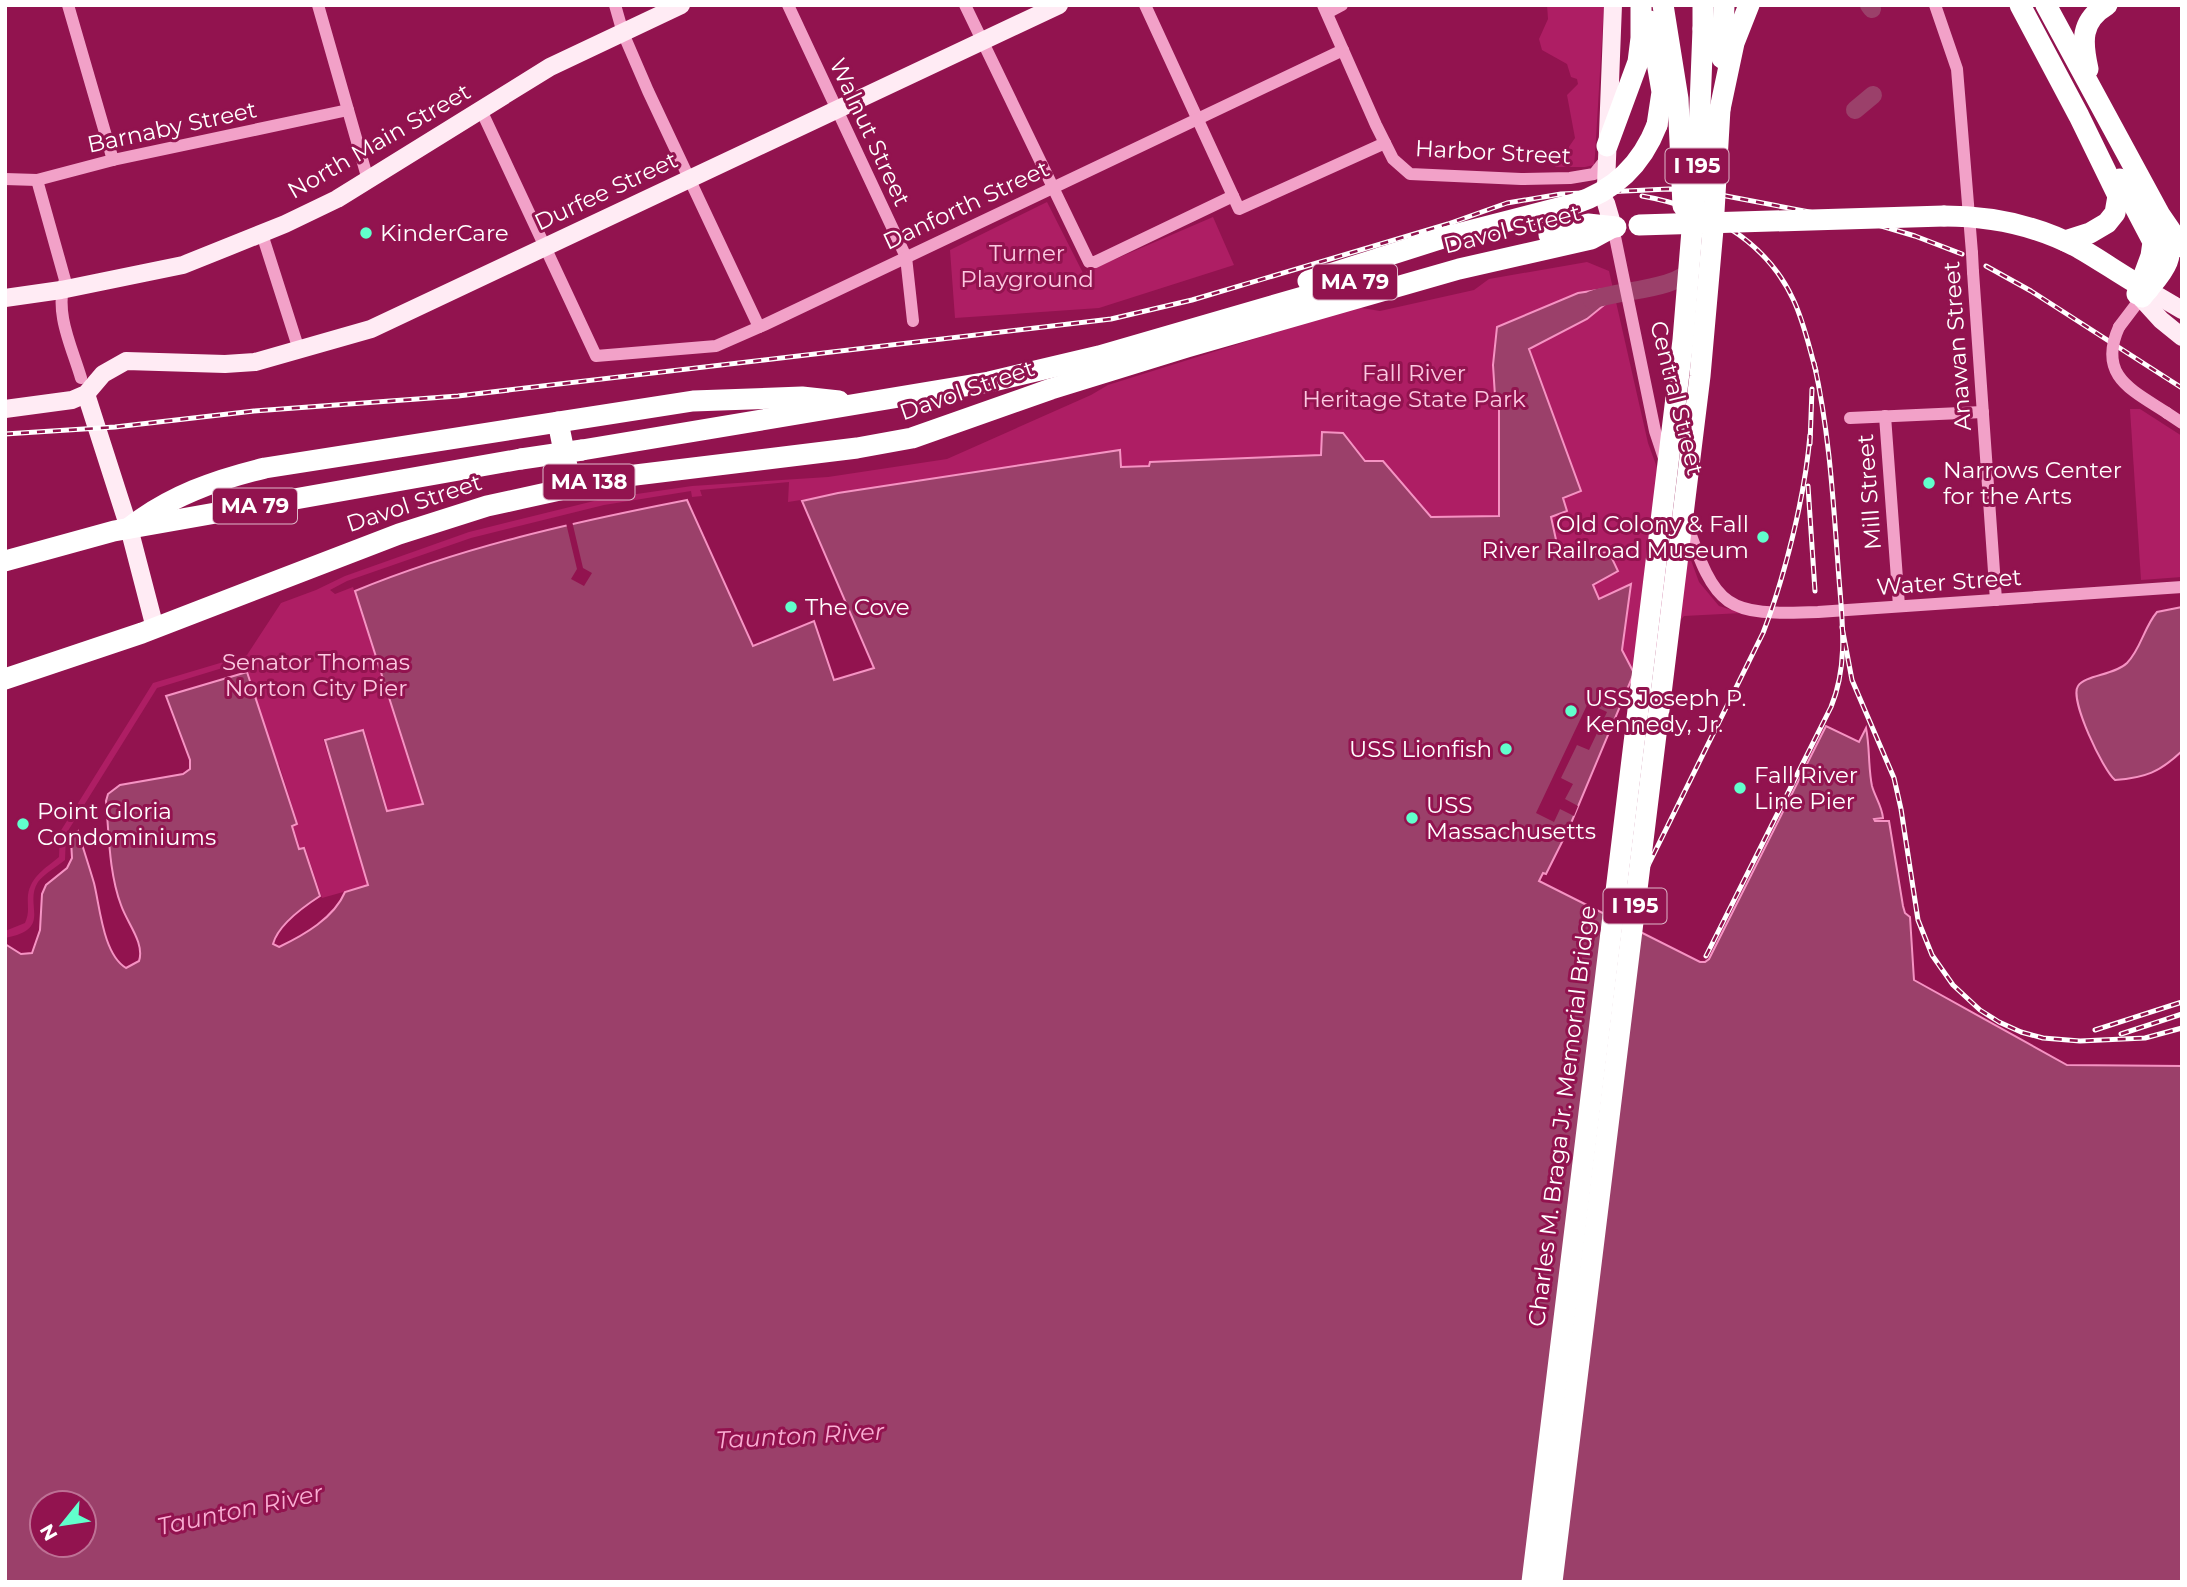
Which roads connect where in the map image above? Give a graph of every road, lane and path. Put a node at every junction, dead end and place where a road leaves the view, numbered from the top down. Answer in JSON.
{"nodes":[{"id":1,"x":68,"y":5,"type":"edge"},
{"id":2,"x":334,"y":5,"type":"edge"},
{"id":3,"x":615,"y":5,"type":"edge"},
{"id":4,"x":681,"y":5,"type":"edge"},
{"id":5,"x":788,"y":5,"type":"edge"},
{"id":6,"x":965,"y":5,"type":"edge"},
{"id":7,"x":1059,"y":5,"type":"edge"},
{"id":8,"x":1144,"y":5,"type":"edge"},
{"id":9,"x":1342,"y":5,"type":"edge"},
{"id":10,"x":1613,"y":5,"type":"edge"},
{"id":11,"x":1641,"y":5,"type":"edge"},
{"id":12,"x":1649,"y":5,"type":"edge"},
{"id":13,"x":1662,"y":5,"type":"edge"},
{"id":14,"x":1703,"y":5,"type":"edge"},
{"id":15,"x":1724,"y":5,"type":"edge"},
{"id":16,"x":1749,"y":5,"type":"edge"},
{"id":17,"x":1935,"y":5,"type":"edge"},
{"id":18,"x":2020,"y":5,"type":"edge"},
{"id":19,"x":2046,"y":5,"type":"edge"},
{"id":20,"x":2107,"y":5,"type":"edge"},
{"id":21,"x":319,"y":7,"type":"edge"},
{"id":22,"x":1325,"y":9,"type":"edge"},
{"id":23,"x":1721,"y":30,"type":"junction"},
{"id":24,"x":623,"y":33,"type":"junction"},
{"id":25,"x":982,"y":41,"type":"junction"},
{"id":26,"x":1343,"y":50,"type":"junction"},
{"id":27,"x":2096,"y":98,"type":"junction"},
{"id":28,"x":348,"y":110,"type":"junction"},
{"id":29,"x":481,"y":110,"type":"junction"},
{"id":30,"x":836,"y":110,"type":"junction"},
{"id":31,"x":2079,"y":116,"type":"junction"},
{"id":32,"x":1198,"y":120,"type":"junction"},
{"id":33,"x":1385,"y":142,"type":"junction"},
{"id":34,"x":1607,"y":152,"type":"junction"},
{"id":35,"x":113,"y":160,"type":"junction"},
{"id":36,"x":5,"y":180,"type":"edge"},
{"id":37,"x":37,"y":180,"type":"junction"},
{"id":38,"x":368,"y":180,"type":"junction"},
{"id":39,"x":688,"y":180,"type":"junction"},
{"id":40,"x":1052,"y":188,"type":"junction"},
{"id":41,"x":1233,"y":196,"type":"junction"},
{"id":42,"x":2160,"y":215,"type":"junction"},
{"id":43,"x":1967,"y":216,"type":"junction"},
{"id":44,"x":1614,"y":227,"type":"junction"},
{"id":45,"x":262,"y":234,"type":"junction"},
{"id":46,"x":2065,"y":241,"type":"junction"},
{"id":47,"x":545,"y":247,"type":"junction"},
{"id":48,"x":2182,"y":247,"type":"edge"},
{"id":49,"x":906,"y":257,"type":"junction"},
{"id":50,"x":61,"y":290,"type":"junction"},
{"id":51,"x":2139,"y":296,"type":"junction"},
{"id":52,"x":5,"y":298,"type":"edge"},
{"id":53,"x":1687,"y":303,"type":"junction"},
{"id":54,"x":2182,"y":310,"type":"edge"},
{"id":55,"x":913,"y":321,"type":"dead end"},
{"id":56,"x":759,"y":327,"type":"junction"},
{"id":57,"x":2182,"y":337,"type":"edge"},
{"id":58,"x":1187,"y":346,"type":"joint"},
{"id":59,"x":299,"y":350,"type":"junction"},
{"id":60,"x":1099,"y":356,"type":"junction"},
{"id":61,"x":84,"y":386,"type":"junction"},
{"id":62,"x":867,"y":404,"type":"junction"},
{"id":63,"x":5,"y":409,"type":"edge"},
{"id":64,"x":1983,"y":412,"type":"junction"},
{"id":65,"x":1885,"y":416,"type":"junction"},
{"id":66,"x":1850,"y":418,"type":"dead end"},
{"id":67,"x":558,"y":422,"type":"junction"},
{"id":68,"x":2182,"y":423,"type":"edge"},
{"id":69,"x":571,"y":486,"type":"junction"},
{"id":70,"x":129,"y":528,"type":"junction"},
{"id":71,"x":5,"y":561,"type":"edge"},
{"id":72,"x":2182,"y":587,"type":"edge"},
{"id":73,"x":1723,"y":597,"type":"joint"},
{"id":74,"x":1996,"y":600,"type":"junction"},
{"id":75,"x":1899,"y":606,"type":"junction"},
{"id":76,"x":155,"y":628,"type":"junction"},
{"id":77,"x":5,"y":679,"type":"edge"},
{"id":78,"x":1531,"y":1582,"type":"edge"},
{"id":79,"x":1552,"y":1582,"type":"edge"}],
"edges":[{"from":1,"to":35,"type":"street"},
{"from":2,"to":21,"type":"street"},
{"from":3,"to":24,"type":"street"},
{"from":4,"to":24,"type":"main road","name":"North Main Street"},
{"from":5,"to":30,"type":"street","name":"Walnut Street"},
{"from":6,"to":25,"type":"street"},
{"from":7,"to":25,"type":"main road","name":"Durfee Street"},
{"from":8,"to":32,"type":"street"},
{"from":9,"to":22,"type":"street"},
{"from":10,"to":34,"type":"main road","name":"Central Street"},
{"from":11,"to":34,"type":"highway"},
{"from":12,"to":60,"type":"highway","bridge":true},
{"from":13,"to":53,"type":"highway","bridge":true},
{"from":14,"to":23,"type":"highway","number":"I 195"},
{"from":15,"to":23,"type":"highway","number":"I 195"},
{"from":16,"to":23,"type":"highway"},
{"from":17,"to":43,"type":"street","name":"Anawan Street"},
{"from":18,"to":31,"type":"highway"},
{"from":19,"to":27,"type":"highway"},
{"from":20,"to":27,"type":"highway"},
{"from":21,"to":28,"type":"street"},
{"from":22,"to":26,"type":"street"},
{"from":23,"to":53,"type":"highway","name":"Charles M. Braga Jr. Memorial Bridge","number":"I 195","bridge":true},
{"from":23,"to":79,"type":"highway","name":"Charles M. Braga Jr. Memorial Bridge","number":"I 195","bridge":true},
{"from":24,"to":29,"type":"main road","name":"North Main Street"},
{"from":24,"to":39,"type":"street"},
{"from":25,"to":30,"type":"main road","name":"Durfee Street"},
{"from":25,"to":40,"type":"street"},
{"from":26,"to":32,"type":"street","name":"Danforth Street"},
{"from":26,"to":33,"type":"street"},
{"from":27,"to":42,"type":"highway"},
{"from":28,"to":35,"type":"street","name":"Barnaby Street"},
{"from":28,"to":38,"type":"street"},
{"from":29,"to":38,"type":"main road","name":"North Main Street"},
{"from":29,"to":47,"type":"street"},
{"from":30,"to":39,"type":"main road","name":"Durfee Street"},
{"from":30,"to":49,"type":"street","name":"Walnut Street"},
{"from":31,"to":46,"type":"highway"},
{"from":31,"to":51,"type":"highway"},
{"from":32,"to":40,"type":"street","name":"Danforth Street"},
{"from":32,"to":41,"type":"street"},
{"from":33,"to":34,"type":"street","name":"Harbor Street"},
{"from":33,"to":41,"type":"street"},
{"from":34,"to":44,"type":"main road","name":"Central Street"},
{"from":35,"to":37,"type":"street","name":"Barnaby Street"},
{"from":36,"to":37,"type":"street","name":"Barnaby Street"},
{"from":37,"to":50,"type":"street"},
{"from":38,"to":45,"type":"main road","name":"North Main Street"},
{"from":39,"to":47,"type":"main road","name":"Durfee Street"},
{"from":39,"to":56,"type":"street"},
{"from":40,"to":41,"type":"street"},
{"from":40,"to":49,"type":"street","name":"Danforth Street"},
{"from":42,"to":48,"type":"highway"},
{"from":42,"to":51,"type":"highway"},
{"from":43,"to":44,"type":"highway","number":"MA 79","bridge":true},
{"from":43,"to":46,"type":"highway","number":"MA 79"},
{"from":43,"to":64,"type":"street","name":"Anawan Street","bridge":true},
{"from":44,"to":58,"type":"highway","name":"Davol Street","number":"MA 79"},
{"from":44,"to":60,"type":"highway","name":"Davol Street","number":"MA 79"},
{"from":44,"to":73,"type":"street","name":"Central Street"},
{"from":45,"to":50,"type":"main road","name":"North Main Street"},
{"from":45,"to":59,"type":"street"},
{"from":46,"to":51,"type":"highway","number":"MA 79"},
{"from":47,"to":56,"type":"street","name":"Danforth Street"},
{"from":47,"to":59,"type":"main road","name":"Durfee Street"},
{"from":49,"to":55,"type":"street","name":"Walnut Street"},
{"from":49,"to":56,"type":"street","name":"Danforth Street"},
{"from":50,"to":52,"type":"main road","name":"North Main Street"},
{"from":50,"to":61,"type":"street"},
{"from":51,"to":54,"type":"main road"},
{"from":51,"to":57,"type":"main road"},
{"from":51,"to":68,"type":"street","bridge":true},
{"from":53,"to":78,"type":"highway","name":"Charles M. Braga Jr. Memorial Bridge","number":"I 195","bridge":true},
{"from":58,"to":69,"type":"highway","name":"Davol Street","number":"MA 138"},
{"from":59,"to":61,"type":"main road","name":"Durfee Street"},
{"from":60,"to":62,"type":"highway","name":"Davol Street"},
{"from":61,"to":63,"type":"main road"},
{"from":61,"to":70,"type":"main road"},
{"from":62,"to":67,"type":"highway"},
{"from":62,"to":70,"type":"highway","name":"Davol Street","number":"MA 79","bridge":true},
{"from":64,"to":65,"type":"street"},
{"from":64,"to":74,"type":"street","name":"Anawan Street"},
{"from":65,"to":66,"type":"street"},
{"from":65,"to":75,"type":"street","name":"Mill Street"},
{"from":67,"to":69,"type":"highway"},
{"from":67,"to":70,"type":"highway"},
{"from":69,"to":76,"type":"highway","name":"Davol Street","number":"MA 138"},
{"from":70,"to":71,"type":"highway","name":"Davol Street"},
{"from":70,"to":76,"type":"main road"},
{"from":72,"to":74,"type":"street","name":"Water Street"},
{"from":73,"to":75,"type":"street","name":"Water Street"},
{"from":74,"to":75,"type":"street","name":"Water Street"},
{"from":76,"to":77,"type":"highway","name":"Davol Street","number":"MA 138"}]}
